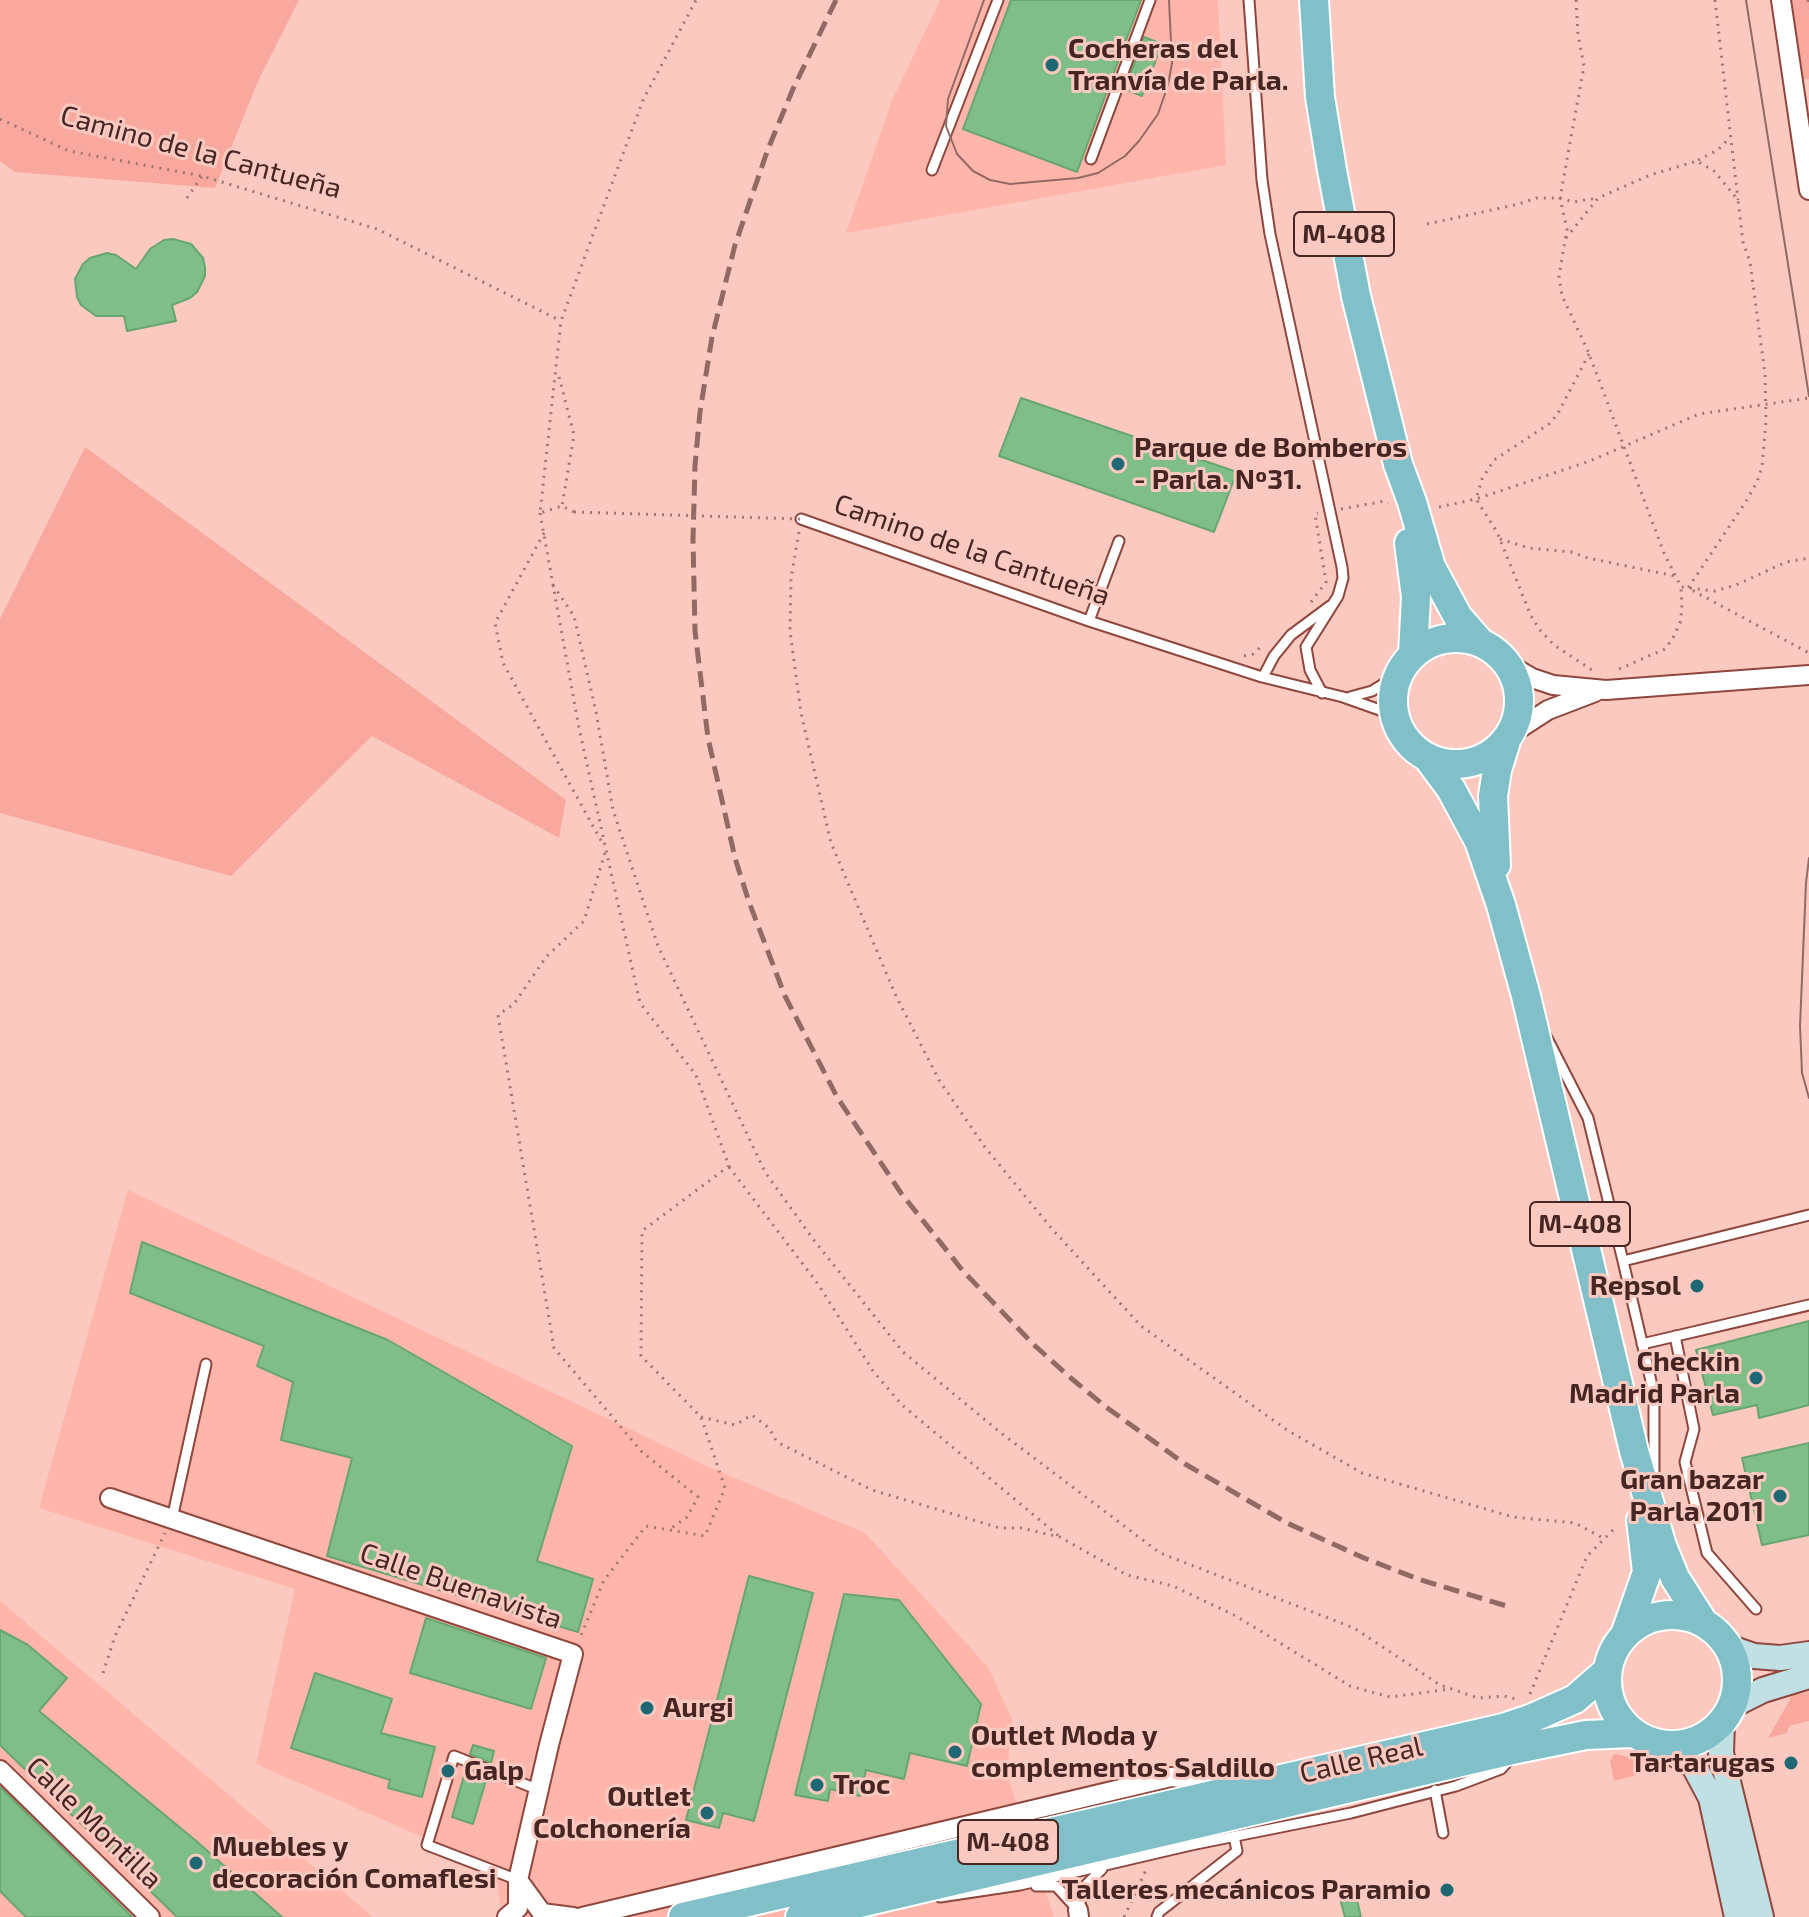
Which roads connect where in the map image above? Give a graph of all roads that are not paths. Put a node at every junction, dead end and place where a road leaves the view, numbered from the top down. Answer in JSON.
{"nodes":[{"id":1,"x":998,"y":0,"type":"edge"},
{"id":2,"x":1150,"y":0,"type":"edge"},
{"id":3,"x":1249,"y":0,"type":"edge"},
{"id":4,"x":1314,"y":0,"type":"edge"},
{"id":5,"x":1781,"y":0,"type":"edge"},
{"id":6,"x":1091,"y":159,"type":"dead end"},
{"id":7,"x":932,"y":170,"type":"dead end"},
{"id":8,"x":1809,"y":190,"type":"edge"},
{"id":9,"x":1407,"y":504,"type":"junction"},
{"id":10,"x":801,"y":519,"type":"road end"},
{"id":11,"x":1119,"y":541,"type":"dead end"},
{"id":12,"x":1333,"y":604,"type":"junction"},
{"id":13,"x":1089,"y":621,"type":"junction"},
{"id":14,"x":1479,"y":641,"type":"junction"},
{"id":15,"x":1508,"y":664,"type":"junction"},
{"id":16,"x":1405,"y":665,"type":"junction"},
{"id":17,"x":1809,"y":675,"type":"edge"},
{"id":18,"x":1263,"y":677,"type":"junction"},
{"id":19,"x":1606,"y":690,"type":"junction"},
{"id":20,"x":1322,"y":693,"type":"junction"},
{"id":21,"x":1343,"y":697,"type":"junction"},
{"id":22,"x":1394,"y":715,"type":"junction"},
{"id":23,"x":1508,"y":738,"type":"junction"},
{"id":24,"x":1428,"y":758,"type":"junction"},
{"id":25,"x":1501,"y":905,"type":"junction"},
{"id":26,"x":1526,"y":996,"type":"junction"},
{"id":27,"x":1809,"y":1215,"type":"edge"},
{"id":28,"x":1623,"y":1261,"type":"junction"},
{"id":29,"x":1809,"y":1305,"type":"edge"},
{"id":30,"x":1675,"y":1336,"type":"junction"},
{"id":31,"x":1642,"y":1344,"type":"junction"},
{"id":32,"x":206,"y":1364,"type":"dead end"},
{"id":33,"x":110,"y":1498,"type":"dead end"},
{"id":34,"x":1648,"y":1517,"type":"junction"},
{"id":35,"x":172,"y":1519,"type":"junction"},
{"id":36,"x":1756,"y":1609,"type":"dead end"},
{"id":37,"x":1703,"y":1622,"type":"junction"},
{"id":38,"x":1626,"y":1632,"type":"junction"},
{"id":39,"x":1728,"y":1647,"type":"junction"},
{"id":40,"x":1809,"y":1654,"type":"edge"},
{"id":41,"x":1606,"y":1672,"type":"junction"},
{"id":42,"x":1809,"y":1676,"type":"edge"},
{"id":43,"x":1728,"y":1714,"type":"junction"},
{"id":44,"x":1632,"y":1733,"type":"junction"},
{"id":45,"x":1662,"y":1746,"type":"junction"},
{"id":46,"x":1520,"y":1748,"type":"junction"},
{"id":47,"x":1332,"y":1766,"type":"junction"},
{"id":48,"x":0,"y":1770,"type":"edge"},
{"id":49,"x":539,"y":1790,"type":"junction"},
{"id":50,"x":1435,"y":1790,"type":"junction"},
{"id":51,"x":1443,"y":1833,"type":"dead end"},
{"id":52,"x":1234,"y":1836,"type":"junction"},
{"id":53,"x":1104,"y":1867,"type":"junction"},
{"id":54,"x":518,"y":1880,"type":"junction"},
{"id":55,"x":1020,"y":1885,"type":"junction"},
{"id":56,"x":906,"y":1892,"type":"junction"},
{"id":57,"x":1079,"y":1913,"type":"edge"},
{"id":58,"x":150,"y":1917,"type":"edge"},
{"id":59,"x":507,"y":1917,"type":"edge"},
{"id":60,"x":573,"y":1917,"type":"edge"},
{"id":61,"x":582,"y":1917,"type":"edge"},
{"id":62,"x":683,"y":1917,"type":"edge"},
{"id":63,"x":800,"y":1917,"type":"edge"},
{"id":64,"x":1157,"y":1917,"type":"edge"},
{"id":65,"x":1737,"y":1917,"type":"edge"},
{"id":66,"x":1761,"y":1917,"type":"edge"}],
"edges":[{"from":1,"to":7,"type":"lane"},
{"from":2,"to":6,"type":"lane"},
{"from":3,"to":12,"type":"lane"},
{"from":4,"to":9,"type":"main road","number":"M-408"},
{"from":5,"to":8,"type":"street"},
{"from":9,"to":14,"type":"main road","number":"M-408"},
{"from":9,"to":16,"type":"main road","number":"M-408"},
{"from":10,"to":13,"type":"lane","name":"Camino de la Cantueña"},
{"from":11,"to":13,"type":"lane"},
{"from":12,"to":18,"type":"lane"},
{"from":12,"to":20,"type":"lane"},
{"from":13,"to":18,"type":"lane","name":"Camino de la Cantueña"},
{"from":14,"to":15,"type":"main road","number":"M-408"},
{"from":14,"to":16,"type":"main road"},
{"from":15,"to":19,"type":"street"},
{"from":15,"to":23,"type":"main road","number":"M-408"},
{"from":16,"to":21,"type":"lane"},
{"from":16,"to":22,"type":"main road","number":"M-408"},
{"from":17,"to":19,"type":"street"},
{"from":18,"to":20,"type":"lane","name":"Camino de la Cantueña"},
{"from":19,"to":23,"type":"street"},
{"from":20,"to":21,"type":"lane","name":"Camino de la Cantueña"},
{"from":21,"to":22,"type":"lane","name":"Camino de la Cantueña"},
{"from":22,"to":24,"type":"main road","number":"M-408"},
{"from":23,"to":24,"type":"main road"},
{"from":23,"to":25,"type":"main road","number":"M-408"},
{"from":24,"to":25,"type":"main road","number":"M-408"},
{"from":25,"to":26,"type":"main road","number":"M-408"},
{"from":26,"to":28,"type":"lane"},
{"from":26,"to":34,"type":"main road","number":"M-408"},
{"from":27,"to":28,"type":"lane"},
{"from":28,"to":31,"type":"lane"},
{"from":29,"to":30,"type":"lane"},
{"from":30,"to":31,"type":"lane"},
{"from":30,"to":36,"type":"lane"},
{"from":31,"to":34,"type":"lane"},
{"from":32,"to":35,"type":"lane"},
{"from":33,"to":35,"type":"street","name":"Calle Buenavista"},
{"from":34,"to":37,"type":"main road","number":"M-408"},
{"from":34,"to":38,"type":"main road","number":"M-408"},
{"from":35,"to":49,"type":"street","name":"Calle Buenavista"},
{"from":37,"to":38,"type":"main road"},
{"from":37,"to":39,"type":"main road","number":"M-408"},
{"from":38,"to":41,"type":"main road","number":"M-408"},
{"from":39,"to":40,"type":"main road"},
{"from":39,"to":43,"type":"main road"},
{"from":41,"to":44,"type":"main road"},
{"from":41,"to":47,"type":"main road","name":"Calle Real","number":"M-408"},
{"from":42,"to":43,"type":"main road"},
{"from":43,"to":45,"type":"main road"},
{"from":43,"to":66,"type":"main road"},
{"from":44,"to":45,"type":"main road","number":"M-408"},
{"from":44,"to":46,"type":"main road","name":"Calle Real","number":"M-408"},
{"from":45,"to":65,"type":"main road"},
{"from":46,"to":50,"type":"lane"},
{"from":46,"to":56,"type":"main road","name":"Calle Real","number":"M-408"},
{"from":47,"to":61,"type":"street"},
{"from":47,"to":62,"type":"main road","name":"Calle Real","number":"M-408"},
{"from":48,"to":58,"type":"street","name":"Calle Montilla"},
{"from":49,"to":54,"type":"street","name":"Calle Buenavista"},
{"from":49,"to":54,"type":"lane"},
{"from":50,"to":51,"type":"lane"},
{"from":50,"to":52,"type":"lane"},
{"from":52,"to":53,"type":"lane"},
{"from":52,"to":64,"type":"lane"},
{"from":53,"to":55,"type":"lane"},
{"from":53,"to":57,"type":"lane"},
{"from":54,"to":59,"type":"street","name":"Calle Buenavista"},
{"from":54,"to":60,"type":"street"},
{"from":55,"to":56,"type":"lane"},
{"from":55,"to":57,"type":"lane"},
{"from":56,"to":63,"type":"main road","name":"Calle Real","number":"M-408"}]}
